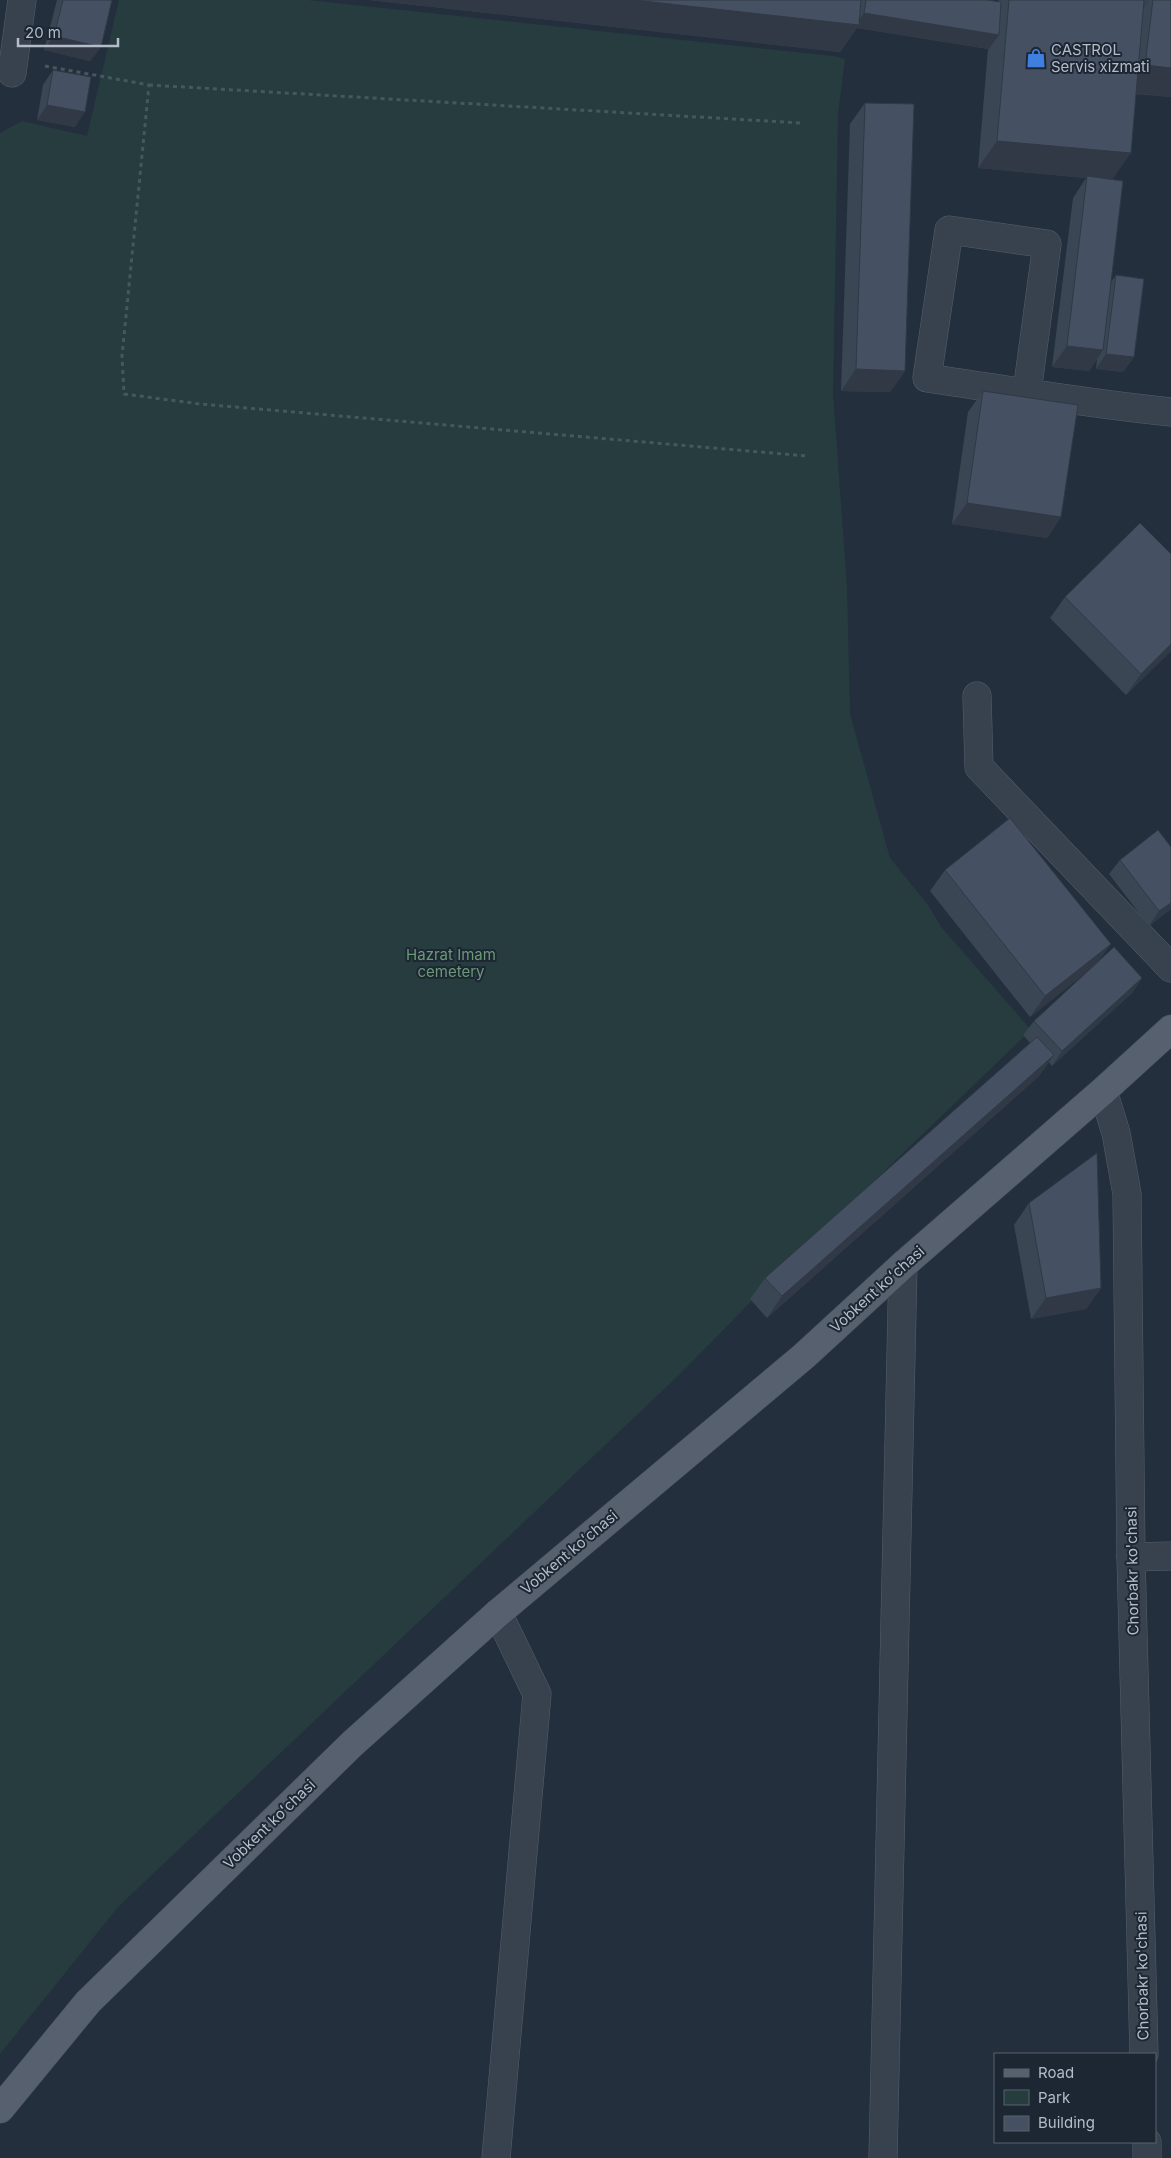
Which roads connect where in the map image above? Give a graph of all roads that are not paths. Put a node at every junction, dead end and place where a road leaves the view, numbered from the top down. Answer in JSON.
{"nodes":[{"id":1,"x":22,"y":0,"type":"edge"},
{"id":2,"x":1100,"y":0,"type":"edge"},
{"id":3,"x":1171,"y":9,"type":"edge"},
{"id":4,"x":13,"y":66,"type":"road end"},
{"id":5,"x":1027,"y":392,"type":"junction"},
{"id":6,"x":1170,"y":407,"type":"edge"},
{"id":7,"x":976,"y":696,"type":"dead end"},
{"id":8,"x":1171,"y":968,"type":"edge"},
{"id":9,"x":1171,"y":1029,"type":"edge"},
{"id":10,"x":1104,"y":1091,"type":"junction"},
{"id":11,"x":903,"y":1265,"type":"junction"},
{"id":12,"x":1171,"y":1556,"type":"edge"},
{"id":13,"x":1132,"y":1557,"type":"junction"},
{"id":14,"x":498,"y":1613,"type":"junction"},
{"id":15,"x":1144,"y":2053,"type":"edge"},
{"id":16,"x":0,"y":2109,"type":"edge"},
{"id":17,"x":1147,"y":2143,"type":"edge"},
{"id":18,"x":496,"y":2158,"type":"edge"},
{"id":19,"x":883,"y":2158,"type":"edge"},
{"id":20,"x":1147,"y":2158,"type":"edge"}],
"edges":[{"from":1,"to":4,"type":"street"},
{"from":2,"to":3,"type":"street"},
{"from":5,"to":5,"type":"street"},
{"from":5,"to":6,"type":"street"},
{"from":7,"to":8,"type":"street"},
{"from":9,"to":10,"type":"main road","name":"Vobkent koʻchasi"},
{"from":10,"to":11,"type":"main road","name":"Vobkent koʻchasi"},
{"from":10,"to":13,"type":"street","name":"Chorbakr ko'chasi"},
{"from":11,"to":14,"type":"main road","name":"Vobkent koʻchasi"},
{"from":11,"to":19,"type":"street"},
{"from":12,"to":13,"type":"street"},
{"from":13,"to":15,"type":"street","name":"Chorbakr ko'chasi"},
{"from":14,"to":16,"type":"main road","name":"Vobkent koʻchasi"},
{"from":14,"to":18,"type":"street"},
{"from":17,"to":20,"type":"street"}]}
